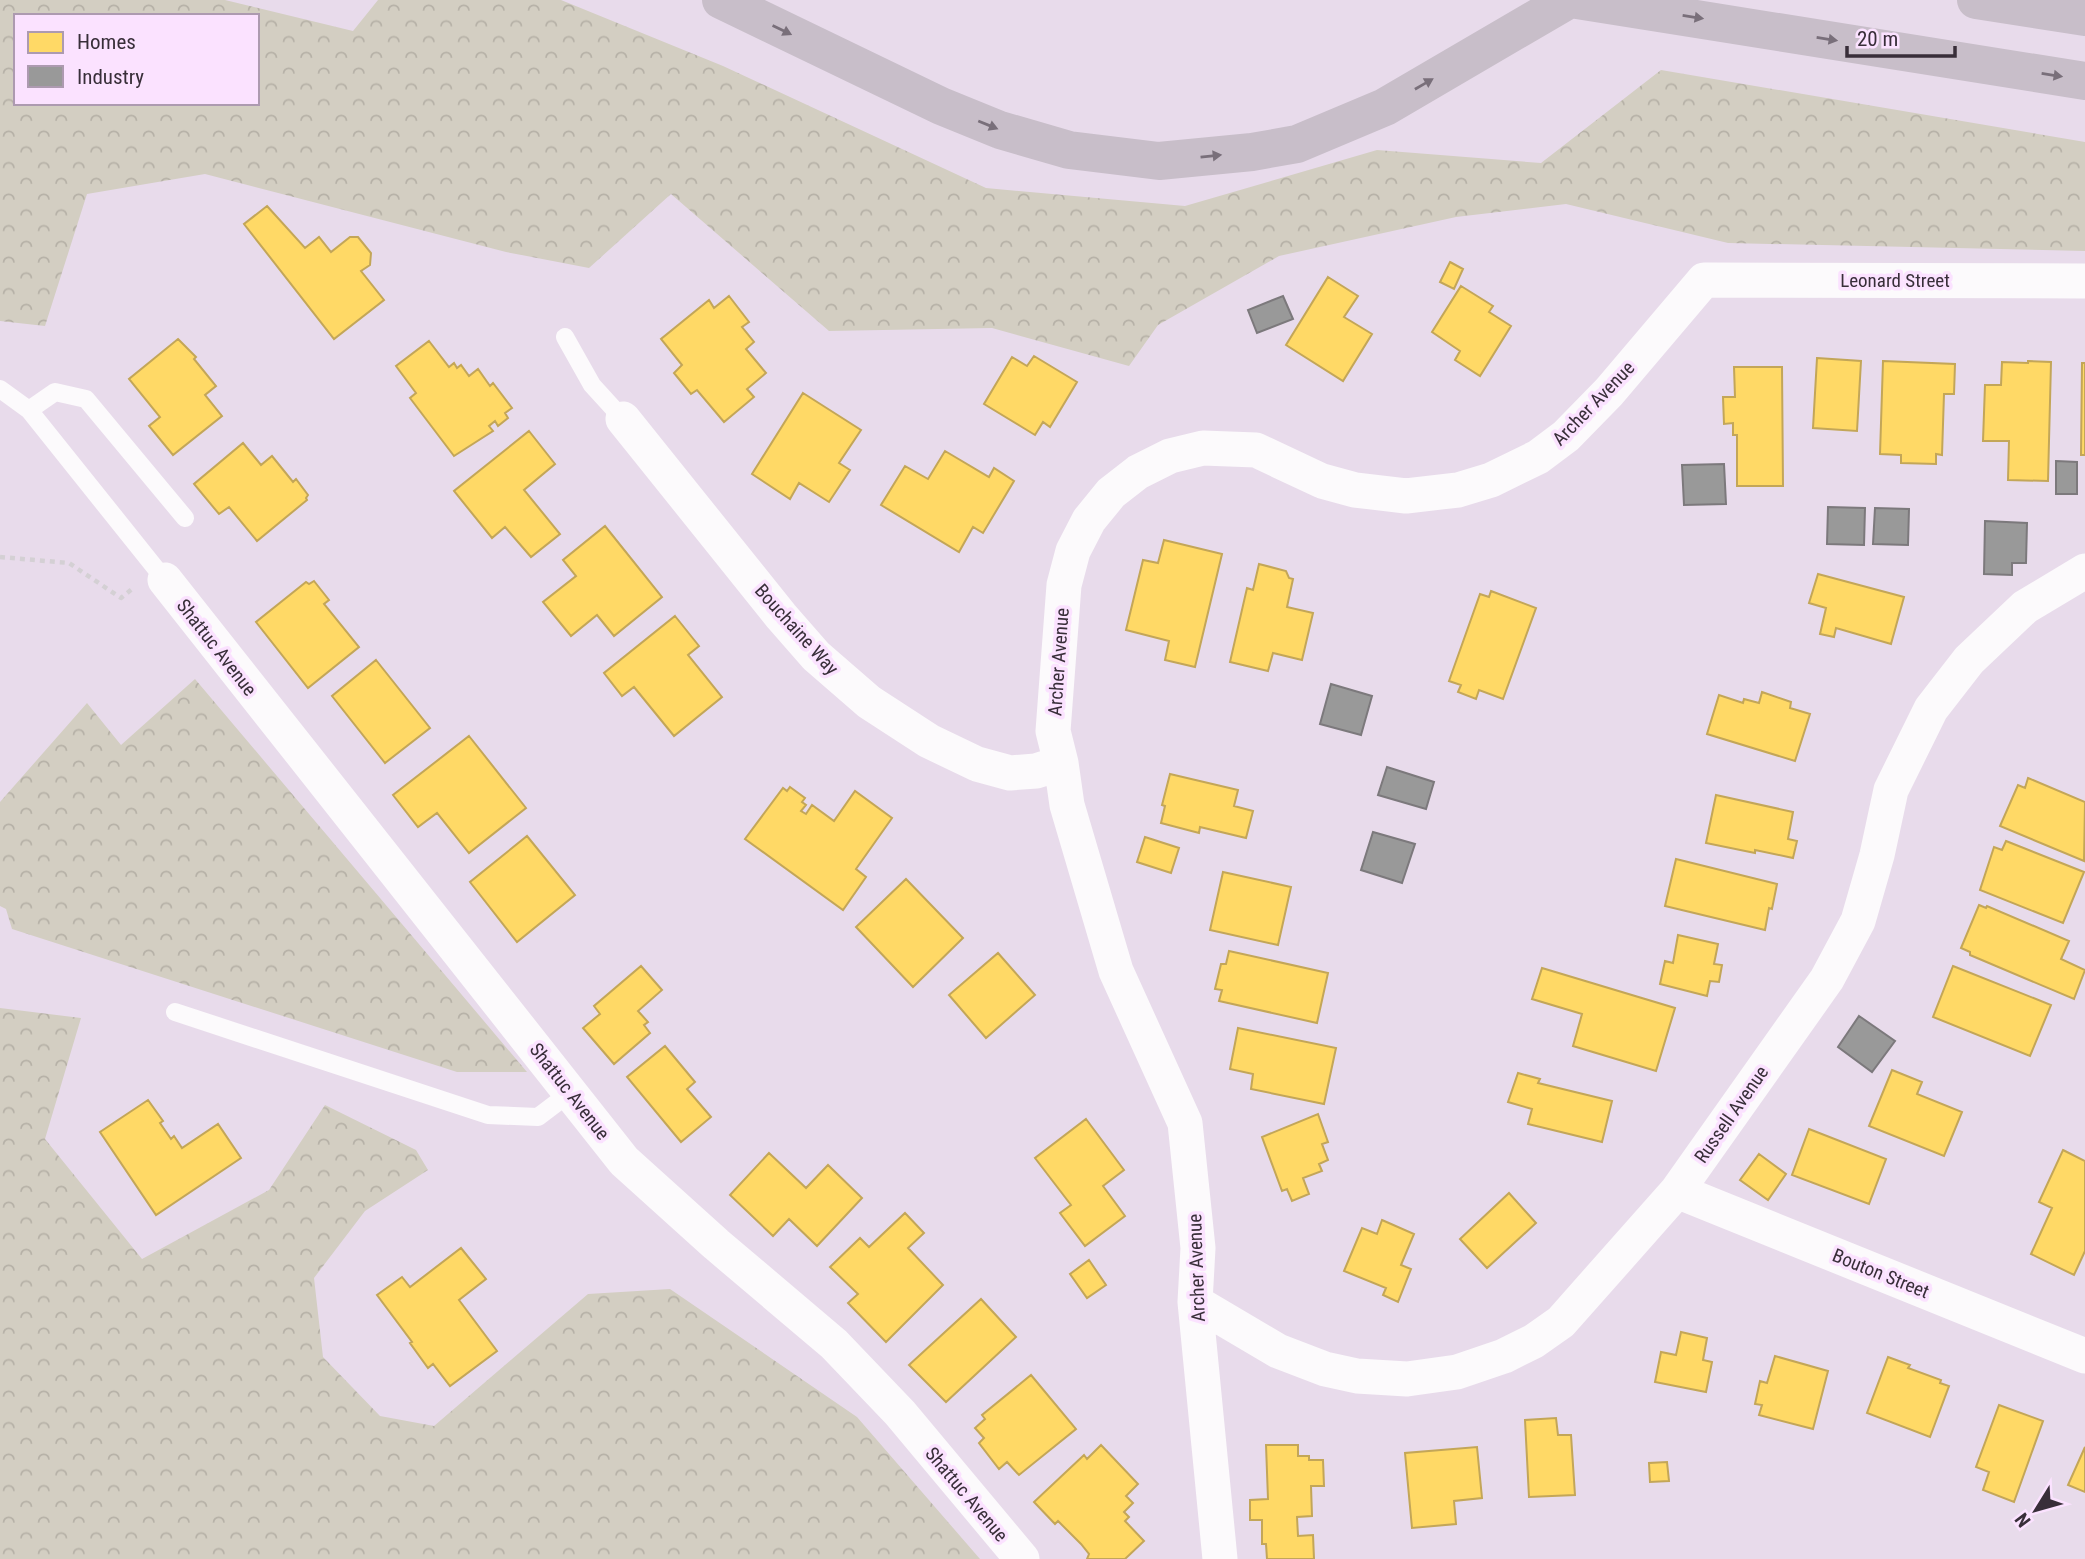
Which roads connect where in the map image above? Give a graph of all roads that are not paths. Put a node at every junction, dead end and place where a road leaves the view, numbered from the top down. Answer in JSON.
{"nodes":[{"id":1,"x":721,"y":0,"type":"edge"},
{"id":2,"x":1568,"y":0,"type":"edge"},
{"id":3,"x":1577,"y":0,"type":"edge"},
{"id":4,"x":1976,"y":0,"type":"edge"},
{"id":5,"x":2085,"y":18,"type":"edge"},
{"id":6,"x":2085,"y":81,"type":"edge"},
{"id":7,"x":1704,"y":280,"type":"joint"},
{"id":8,"x":2085,"y":281,"type":"edge"},
{"id":9,"x":565,"y":337,"type":"dead end"},
{"id":10,"x":0,"y":389,"type":"edge"},
{"id":11,"x":29,"y":410,"type":"junction"},
{"id":12,"x":623,"y":419,"type":"joint"},
{"id":13,"x":185,"y":518,"type":"dead end"},
{"id":14,"x":2085,"y":571,"type":"edge"},
{"id":15,"x":160,"y":575,"type":"joint"},
{"id":16,"x":1061,"y":763,"type":"junction"},
{"id":17,"x":175,"y":1012,"type":"dead end"},
{"id":18,"x":572,"y":1092,"type":"junction"},
{"id":19,"x":1677,"y":1191,"type":"junction"},
{"id":20,"x":1195,"y":1302,"type":"junction"},
{"id":21,"x":2085,"y":1356,"type":"edge"},
{"id":22,"x":1022,"y":1559,"type":"edge"},
{"id":23,"x":1220,"y":1559,"type":"edge"}],
"edges":[{"from":1,"to":2,"type":"highway","one_way":true},
{"from":3,"to":6,"type":"highway","one_way":true},
{"from":4,"to":5,"type":"highway"},
{"from":7,"to":8,"type":"street","name":"Leonard Street"},
{"from":7,"to":16,"type":"street","name":"Archer Avenue"},
{"from":9,"to":12,"type":"lane"},
{"from":10,"to":11,"type":"lane"},
{"from":11,"to":13,"type":"lane"},
{"from":11,"to":15,"type":"lane"},
{"from":12,"to":16,"type":"street","name":"Bouchaine Way"},
{"from":14,"to":19,"type":"street","name":"Russell Avenue"},
{"from":15,"to":18,"type":"street","name":"Shattuc Avenue"},
{"from":16,"to":20,"type":"street","name":"Archer Avenue"},
{"from":17,"to":18,"type":"lane"},
{"from":18,"to":22,"type":"street","name":"Shattuc Avenue"},
{"from":19,"to":20,"type":"street","name":"Russell Avenue"},
{"from":19,"to":21,"type":"street","name":"Bouton Street"},
{"from":20,"to":23,"type":"street","name":"Archer Avenue"}]}
